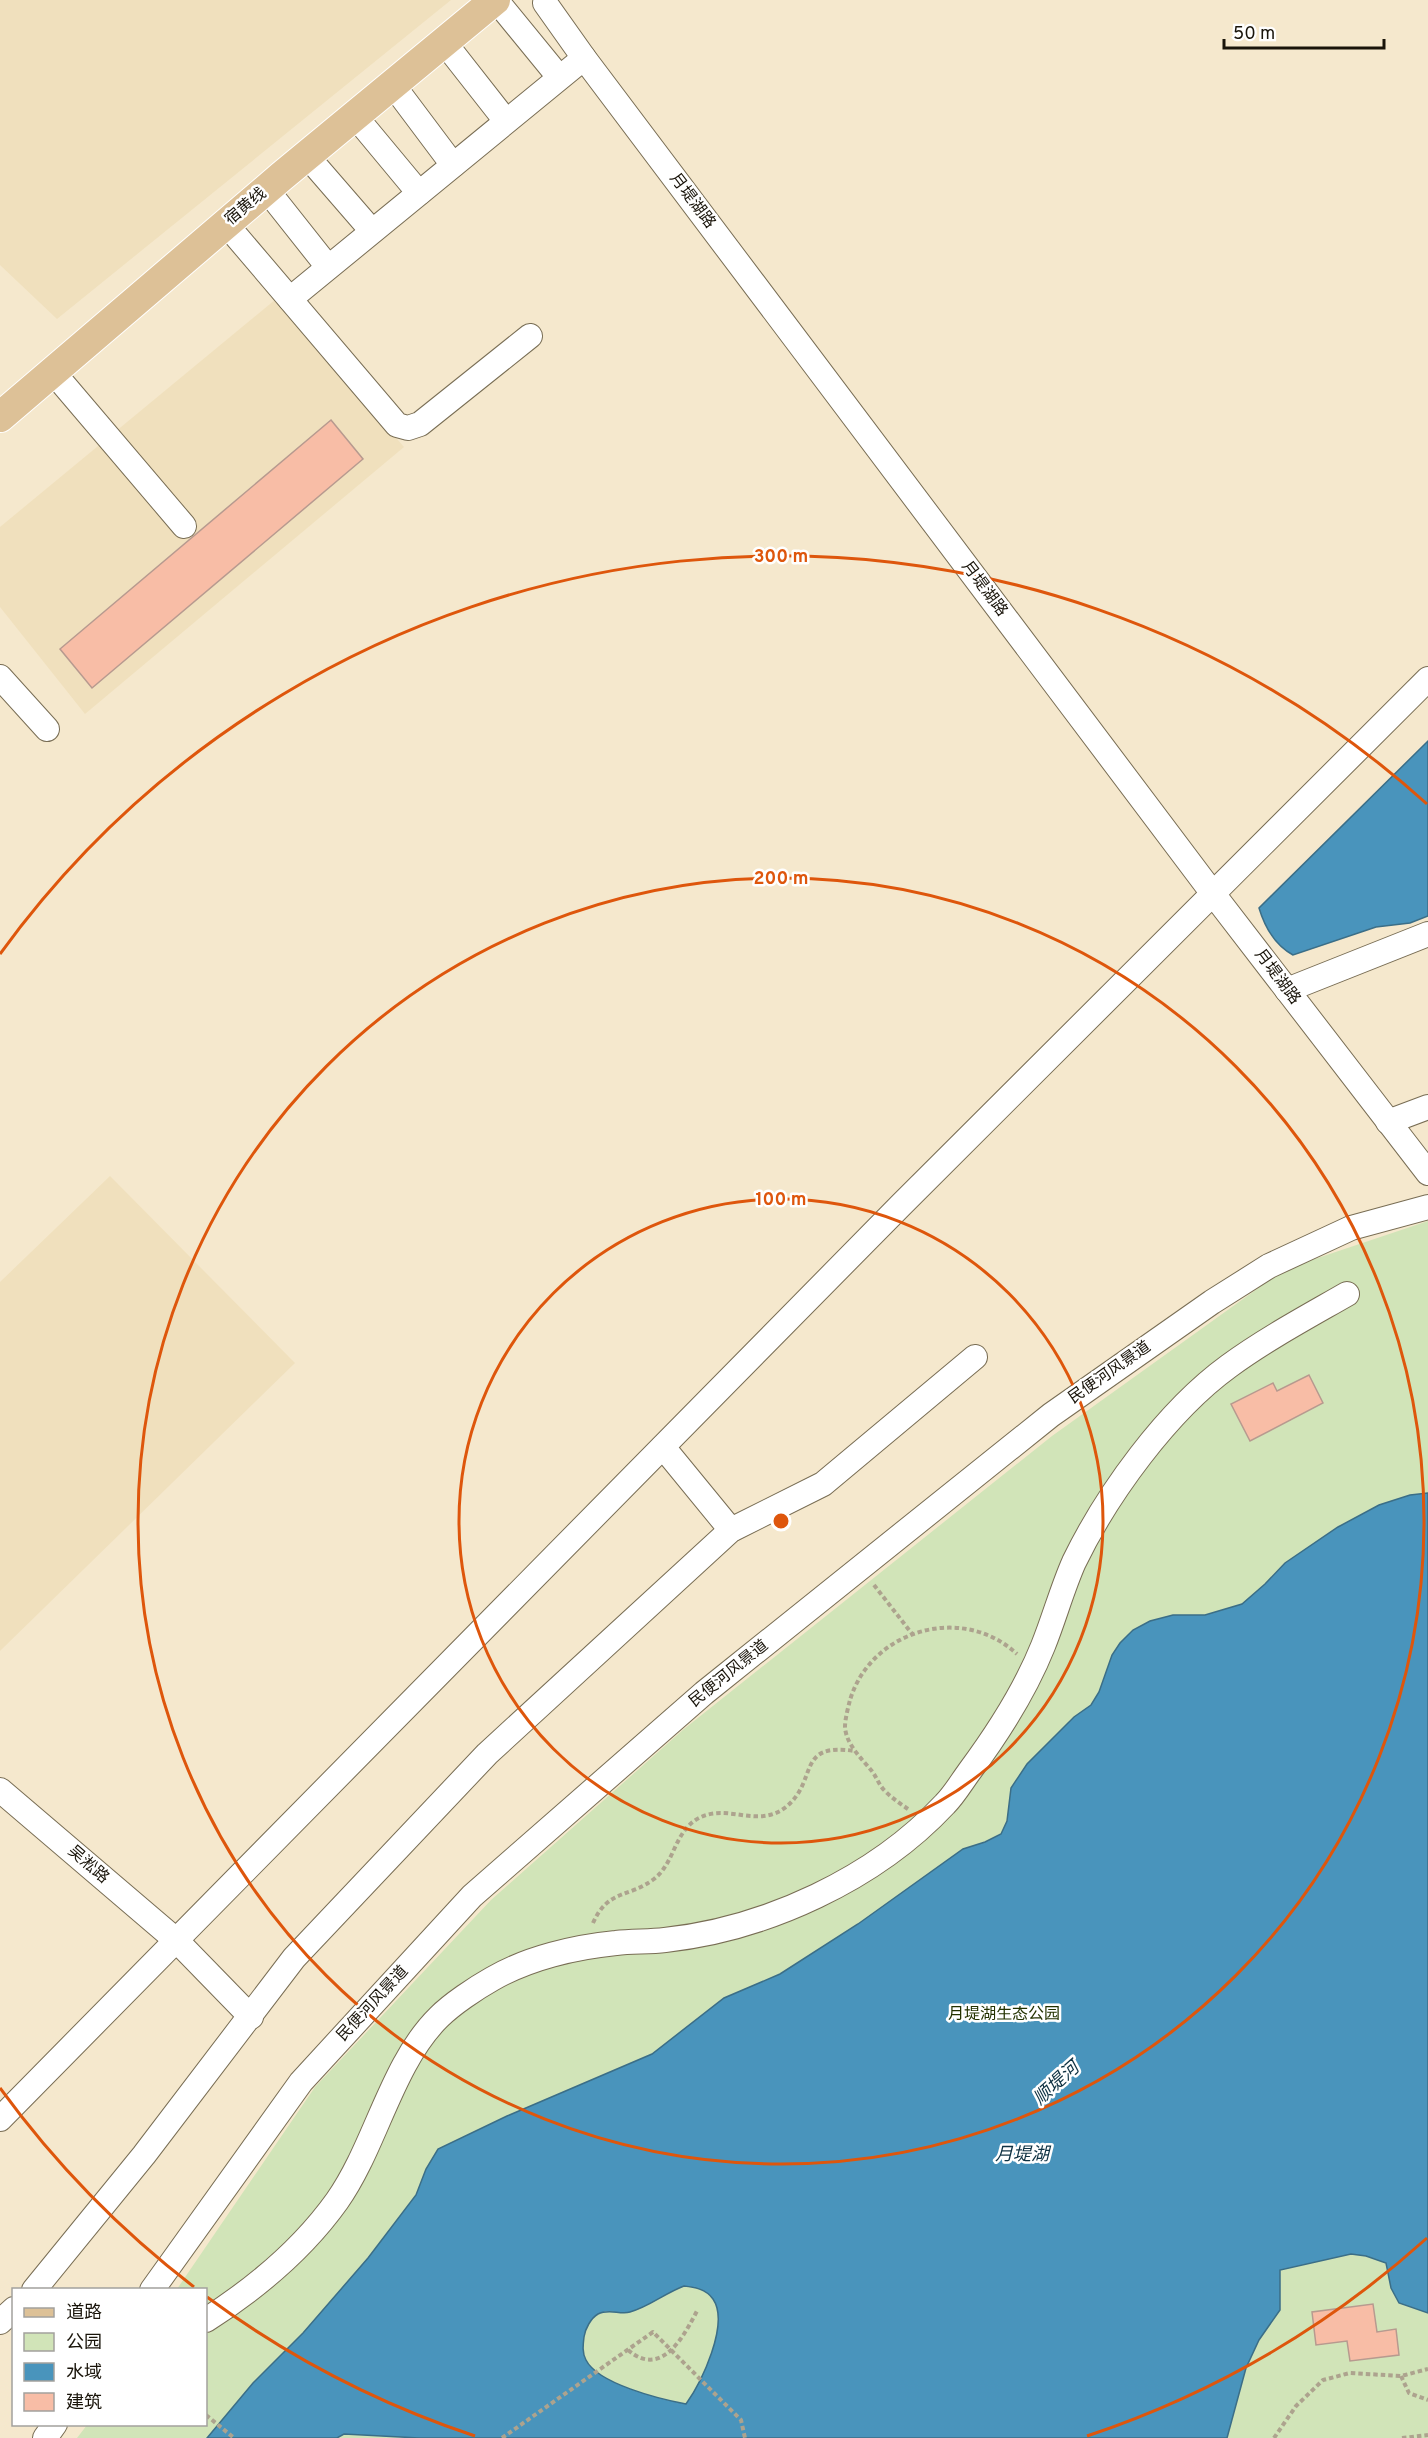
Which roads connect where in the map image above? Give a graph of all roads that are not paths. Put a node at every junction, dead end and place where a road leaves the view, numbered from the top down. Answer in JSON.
{"nodes":[{"id":1,"x":496,"y":0,"type":"edge"},
{"id":2,"x":545,"y":3,"type":"dead end"},
{"id":3,"x":444,"y":42,"type":"junction"},
{"id":4,"x":584,"y":58,"type":"junction"},
{"id":5,"x":560,"y":77,"type":"junction"},
{"id":6,"x":393,"y":85,"type":"junction"},
{"id":7,"x":355,"y":116,"type":"junction"},
{"id":8,"x":506,"y":121,"type":"junction"},
{"id":9,"x":307,"y":156,"type":"junction"},
{"id":10,"x":453,"y":165,"type":"junction"},
{"id":11,"x":267,"y":190,"type":"junction"},
{"id":12,"x":419,"y":194,"type":"junction"},
{"id":13,"x":226,"y":224,"type":"junction"},
{"id":14,"x":372,"y":231,"type":"junction"},
{"id":15,"x":328,"y":267,"type":"junction"},
{"id":16,"x":290,"y":299,"type":"junction"},
{"id":17,"x":530,"y":336,"type":"dead end"},
{"id":18,"x":53,"y":372,"type":"junction"},
{"id":19,"x":0,"y":417,"type":"edge"},
{"id":20,"x":184,"y":526,"type":"dead end"},
{"id":21,"x":0,"y":678,"type":"edge"},
{"id":22,"x":1428,"y":679,"type":"edge"},
{"id":23,"x":47,"y":729,"type":"dead end"},
{"id":24,"x":1214,"y":895,"type":"junction"},
{"id":25,"x":1428,"y":934,"type":"edge"},
{"id":26,"x":1287,"y":990,"type":"junction"},
{"id":27,"x":1428,"y":1107,"type":"edge"},
{"id":28,"x":1388,"y":1122,"type":"junction"},
{"id":29,"x":1428,"y":1173,"type":"edge"},
{"id":30,"x":1428,"y":1207,"type":"edge"},
{"id":31,"x":1347,"y":1294,"type":"dead end"},
{"id":32,"x":975,"y":1357,"type":"dead end"},
{"id":33,"x":663,"y":1447,"type":"junction"},
{"id":34,"x":731,"y":1530,"type":"junction"},
{"id":35,"x":0,"y":1790,"type":"edge"},
{"id":36,"x":177,"y":1941,"type":"junction"},
{"id":37,"x":251,"y":2017,"type":"junction"},
{"id":38,"x":0,"y":2119,"type":"edge"},
{"id":39,"x":35,"y":2288,"type":"edge"},
{"id":40,"x":153,"y":2288,"type":"edge"},
{"id":41,"x":12,"y":2311,"type":"edge"},
{"id":42,"x":207,"y":2319,"type":"edge"},
{"id":43,"x":0,"y":2322,"type":"edge"}],
"edges":[{"from":1,"to":3,"type":"main road","name":"宿黄线"},
{"from":1,"to":5,"type":"street"},
{"from":2,"to":4,"type":"street","name":"月堤湖路"},
{"from":3,"to":6,"type":"main road","name":"宿黄线"},
{"from":3,"to":8,"type":"street"},
{"from":4,"to":5,"type":"street"},
{"from":4,"to":24,"type":"street","name":"月堤湖路"},
{"from":5,"to":8,"type":"street"},
{"from":6,"to":7,"type":"main road","name":"宿黄线"},
{"from":6,"to":10,"type":"street"},
{"from":7,"to":9,"type":"main road","name":"宿黄线"},
{"from":7,"to":12,"type":"street"},
{"from":8,"to":10,"type":"street"},
{"from":9,"to":11,"type":"main road","name":"宿黄线"},
{"from":9,"to":14,"type":"street"},
{"from":10,"to":12,"type":"street"},
{"from":11,"to":13,"type":"main road","name":"宿黄线"},
{"from":11,"to":15,"type":"street"},
{"from":12,"to":14,"type":"street"},
{"from":13,"to":16,"type":"street"},
{"from":13,"to":18,"type":"main road","name":"宿黄线"},
{"from":14,"to":15,"type":"street"},
{"from":15,"to":16,"type":"street"},
{"from":16,"to":17,"type":"street"},
{"from":18,"to":19,"type":"main road","name":"宿黄线"},
{"from":18,"to":20,"type":"street"},
{"from":21,"to":23,"type":"street"},
{"from":22,"to":24,"type":"street"},
{"from":24,"to":26,"type":"street","name":"月堤湖路"},
{"from":24,"to":33,"type":"street"},
{"from":25,"to":26,"type":"street"},
{"from":26,"to":28,"type":"street","name":"月堤湖路"},
{"from":27,"to":28,"type":"street"},
{"from":28,"to":29,"type":"street","name":"月堤湖路"},
{"from":30,"to":40,"type":"street","name":"民便河风景道"},
{"from":31,"to":42,"type":"street"},
{"from":32,"to":34,"type":"street"},
{"from":33,"to":34,"type":"street"},
{"from":33,"to":36,"type":"street"},
{"from":34,"to":37,"type":"street"},
{"from":35,"to":36,"type":"street","name":"吴淞路"},
{"from":36,"to":37,"type":"street","name":"吴淞路"},
{"from":36,"to":38,"type":"street"},
{"from":37,"to":39,"type":"street"},
{"from":41,"to":43,"type":"street"}]}
